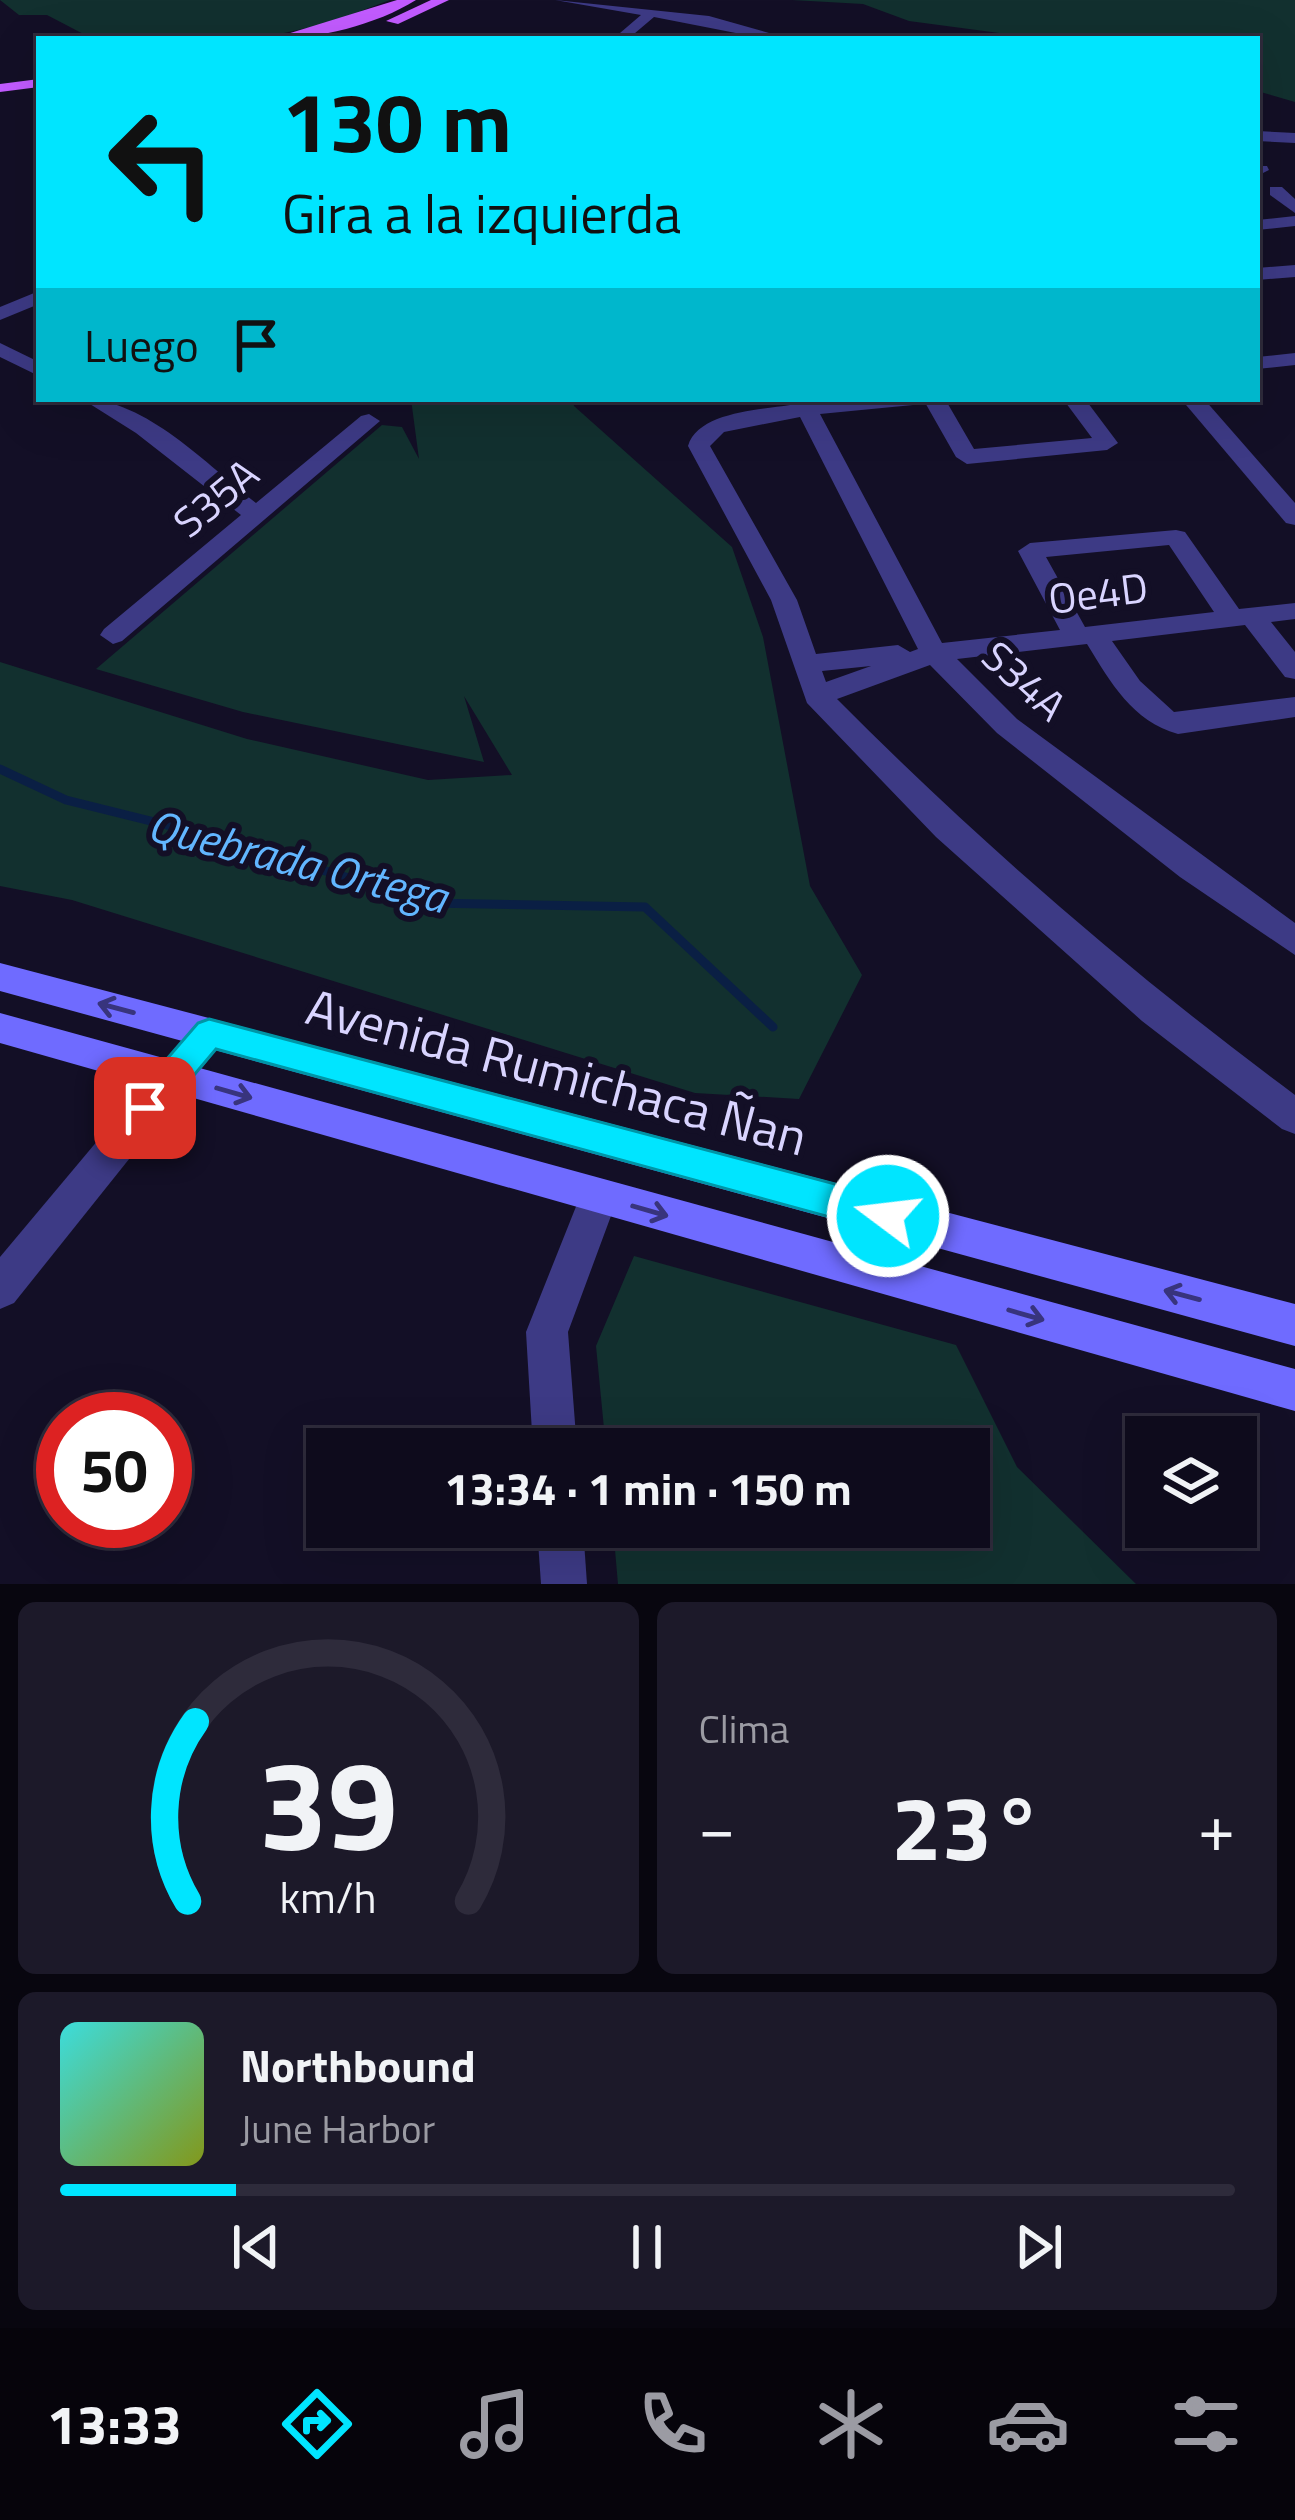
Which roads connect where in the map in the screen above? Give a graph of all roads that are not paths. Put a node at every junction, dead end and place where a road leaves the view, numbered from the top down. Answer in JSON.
{"nodes":[{"id":1,"x":409,"y":0,"type":"edge"},
{"id":2,"x":442,"y":0,"type":"edge"},
{"id":3,"x":562,"y":0,"type":"edge"},
{"id":4,"x":653,"y":11,"type":"junction"},
{"id":5,"x":290,"y":36,"type":"edge"},
{"id":6,"x":344,"y":36,"type":"edge"},
{"id":7,"x":624,"y":36,"type":"edge"},
{"id":8,"x":769,"y":36,"type":"edge"},
{"id":9,"x":36,"y":71,"type":"edge"},
{"id":10,"x":0,"y":76,"type":"edge"},
{"id":11,"x":36,"y":83,"type":"edge"},
{"id":12,"x":0,"y":88,"type":"edge"},
{"id":13,"x":1276,"y":191,"type":"dead end"},
{"id":14,"x":1295,"y":208,"type":"edge"},
{"id":15,"x":1295,"y":221,"type":"edge"},
{"id":16,"x":1260,"y":225,"type":"edge"},
{"id":17,"x":1295,"y":271,"type":"edge"},
{"id":18,"x":1260,"y":274,"type":"edge"},
{"id":19,"x":36,"y":298,"type":"edge"},
{"id":20,"x":0,"y":314,"type":"edge"},
{"id":21,"x":0,"y":349,"type":"edge"},
{"id":22,"x":1295,"y":359,"type":"edge"},
{"id":23,"x":1260,"y":363,"type":"edge"},
{"id":24,"x":36,"y":368,"type":"edge"},
{"id":25,"x":97,"y":402,"type":"edge"},
{"id":26,"x":846,"y":402,"type":"edge"},
{"id":27,"x":936,"y":402,"type":"edge"},
{"id":28,"x":1076,"y":402,"type":"edge"},
{"id":29,"x":1195,"y":402,"type":"edge"},
{"id":30,"x":801,"y":404,"type":"edge"},
{"id":31,"x":369,"y":421,"type":"dead end"},
{"id":32,"x":255,"y":514,"type":"junction"},
{"id":33,"x":1295,"y":518,"type":"edge"},
{"id":34,"x":1295,"y":611,"type":"edge"},
{"id":35,"x":1242,"y":617,"type":"junction"},
{"id":36,"x":113,"y":635,"type":"dead end"},
{"id":37,"x":1086,"y":636,"type":"junction"},
{"id":38,"x":923,"y":657,"type":"junction"},
{"id":39,"x":806,"y":664,"type":"junction"},
{"id":40,"x":1295,"y":670,"type":"edge"},
{"id":41,"x":817,"y":696,"type":"junction"},
{"id":42,"x":1295,"y":707,"type":"edge"},
{"id":43,"x":1295,"y":940,"type":"edge"},
{"id":44,"x":0,"y":977,"type":"edge"},
{"id":45,"x":0,"y":1028,"type":"edge"},
{"id":46,"x":209,"y":1033,"type":"junction"},
{"id":47,"x":172,"y":1076,"type":"junction"},
{"id":48,"x":1295,"y":1117,"type":"edge"},
{"id":49,"x":599,"y":1197,"type":"junction"},
{"id":50,"x":0,"y":1289,"type":"edge"},
{"id":51,"x":1295,"y":1325,"type":"edge"},
{"id":52,"x":1295,"y":1390,"type":"edge"},
{"id":53,"x":554,"y":1428,"type":"edge"},
{"id":54,"x":561,"y":1548,"type":"edge"},
{"id":55,"x":564,"y":1584,"type":"edge"}],
"edges":[{"from":1,"to":5,"type":"main road"},
{"from":2,"to":6,"type":"main road"},
{"from":3,"to":4,"type":"street"},
{"from":4,"to":7,"type":"street"},
{"from":4,"to":8,"type":"street"},
{"from":9,"to":10,"type":"main road"},
{"from":11,"to":12,"type":"main road"},
{"from":13,"to":14,"type":"street"},
{"from":15,"to":16,"type":"street"},
{"from":17,"to":18,"type":"street"},
{"from":19,"to":20,"type":"street"},
{"from":21,"to":24,"type":"street"},
{"from":22,"to":23,"type":"street"},
{"from":25,"to":32,"type":"street"},
{"from":26,"to":30,"type":"street"},
{"from":27,"to":28,"type":"street"},
{"from":29,"to":33,"type":"street"},
{"from":30,"to":38,"type":"street","name":"S34A"},
{"from":30,"to":39,"type":"street"},
{"from":31,"to":32,"type":"street","name":"S35A"},
{"from":32,"to":36,"type":"street","name":"S35A"},
{"from":34,"to":35,"type":"street","name":"Oe4D"},
{"from":35,"to":37,"type":"street","name":"Oe4D"},
{"from":35,"to":37,"type":"street"},
{"from":35,"to":40,"type":"street"},
{"from":37,"to":38,"type":"street","name":"Oe4D"},
{"from":37,"to":42,"type":"street"},
{"from":38,"to":39,"type":"street"},
{"from":38,"to":41,"type":"street"},
{"from":38,"to":43,"type":"street","name":"S34A"},
{"from":39,"to":41,"type":"street"},
{"from":41,"to":48,"type":"street"},
{"from":46,"to":44,"type":"main road","name":"Avenida Rumichaca Ñan","one_way":true},
{"from":45,"to":47,"type":"main road"},
{"from":46,"to":47,"type":"street"},
{"from":51,"to":46,"type":"main road","name":"Avenida Rumichaca Ñan","one_way":true},
{"from":47,"to":49,"type":"main road","one_way":true},
{"from":47,"to":50,"type":"street"},
{"from":49,"to":52,"type":"main road","one_way":true},
{"from":49,"to":53,"type":"street"},
{"from":54,"to":55,"type":"street"}]}
